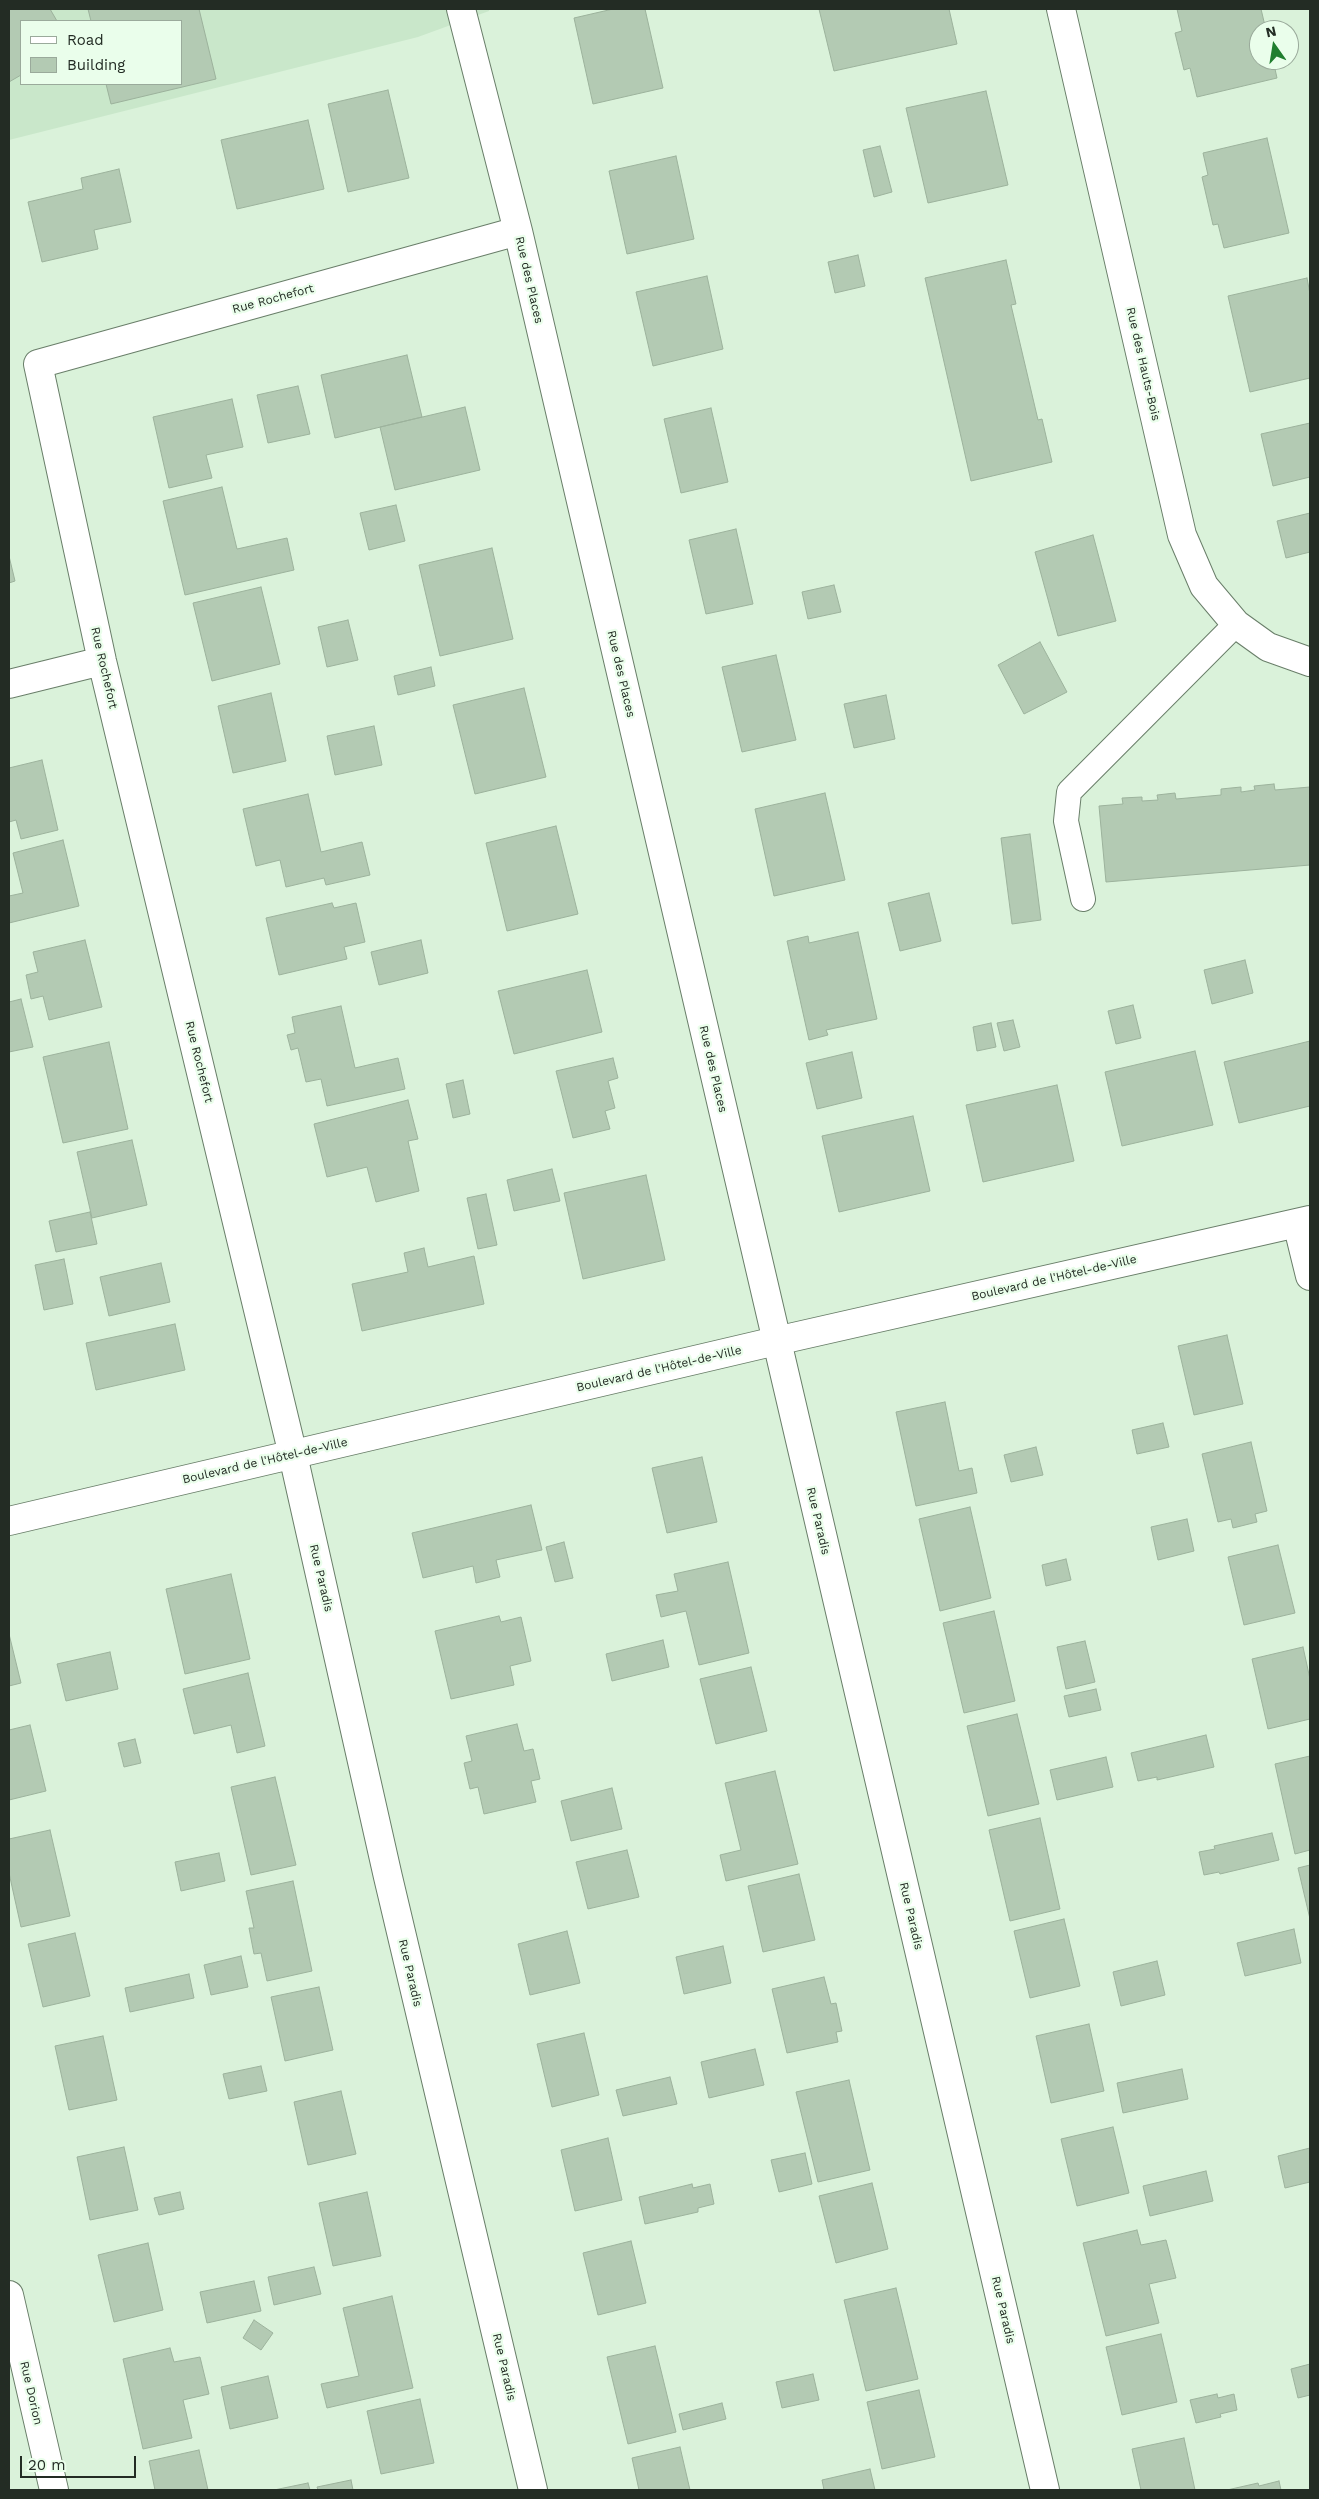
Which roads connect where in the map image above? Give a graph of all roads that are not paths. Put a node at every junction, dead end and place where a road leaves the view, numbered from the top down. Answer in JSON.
{"nodes":[{"id":1,"x":461,"y":9,"type":"edge"},
{"id":2,"x":1060,"y":9,"type":"edge"},
{"id":3,"x":518,"y":231,"type":"junction"},
{"id":4,"x":1236,"y":624,"type":"junction"},
{"id":5,"x":102,"y":661,"type":"junction"},
{"id":6,"x":1310,"y":662,"type":"edge"},
{"id":7,"x":9,"y":684,"type":"edge"},
{"id":8,"x":1083,"y":899,"type":"dead end"},
{"id":9,"x":1304,"y":1222,"type":"edge"},
{"id":10,"x":1310,"y":1276,"type":"edge"},
{"id":11,"x":776,"y":1341,"type":"junction"},
{"id":12,"x":293,"y":1455,"type":"junction"},
{"id":13,"x":9,"y":1521,"type":"edge"},
{"id":14,"x":9,"y":2295,"type":"edge"},
{"id":15,"x":54,"y":2490,"type":"edge"},
{"id":16,"x":532,"y":2490,"type":"edge"},
{"id":17,"x":1045,"y":2490,"type":"edge"}],
"edges":[{"from":1,"to":3,"type":"street","name":"Rue des Places"},
{"from":2,"to":4,"type":"street","name":"Rue des Hauts-Bois"},
{"from":3,"to":5,"type":"street","name":"Rue Rochefort"},
{"from":3,"to":11,"type":"street","name":"Rue des Places"},
{"from":4,"to":6,"type":"street","name":"Rue des Hauts-Bois"},
{"from":4,"to":8,"type":"lane"},
{"from":5,"to":7,"type":"street"},
{"from":5,"to":12,"type":"street","name":"Rue Rochefort"},
{"from":9,"to":10,"type":"street"},
{"from":9,"to":11,"type":"street","name":"Boulevard de l'Hôtel-de-Ville"},
{"from":11,"to":12,"type":"street","name":"Boulevard de l'Hôtel-de-Ville"},
{"from":11,"to":17,"type":"street","name":"Rue Paradis"},
{"from":12,"to":13,"type":"street","name":"Boulevard de l'Hôtel-de-Ville"},
{"from":12,"to":16,"type":"street","name":"Rue Paradis"},
{"from":14,"to":15,"type":"street","name":"Rue Dorion"}]}
